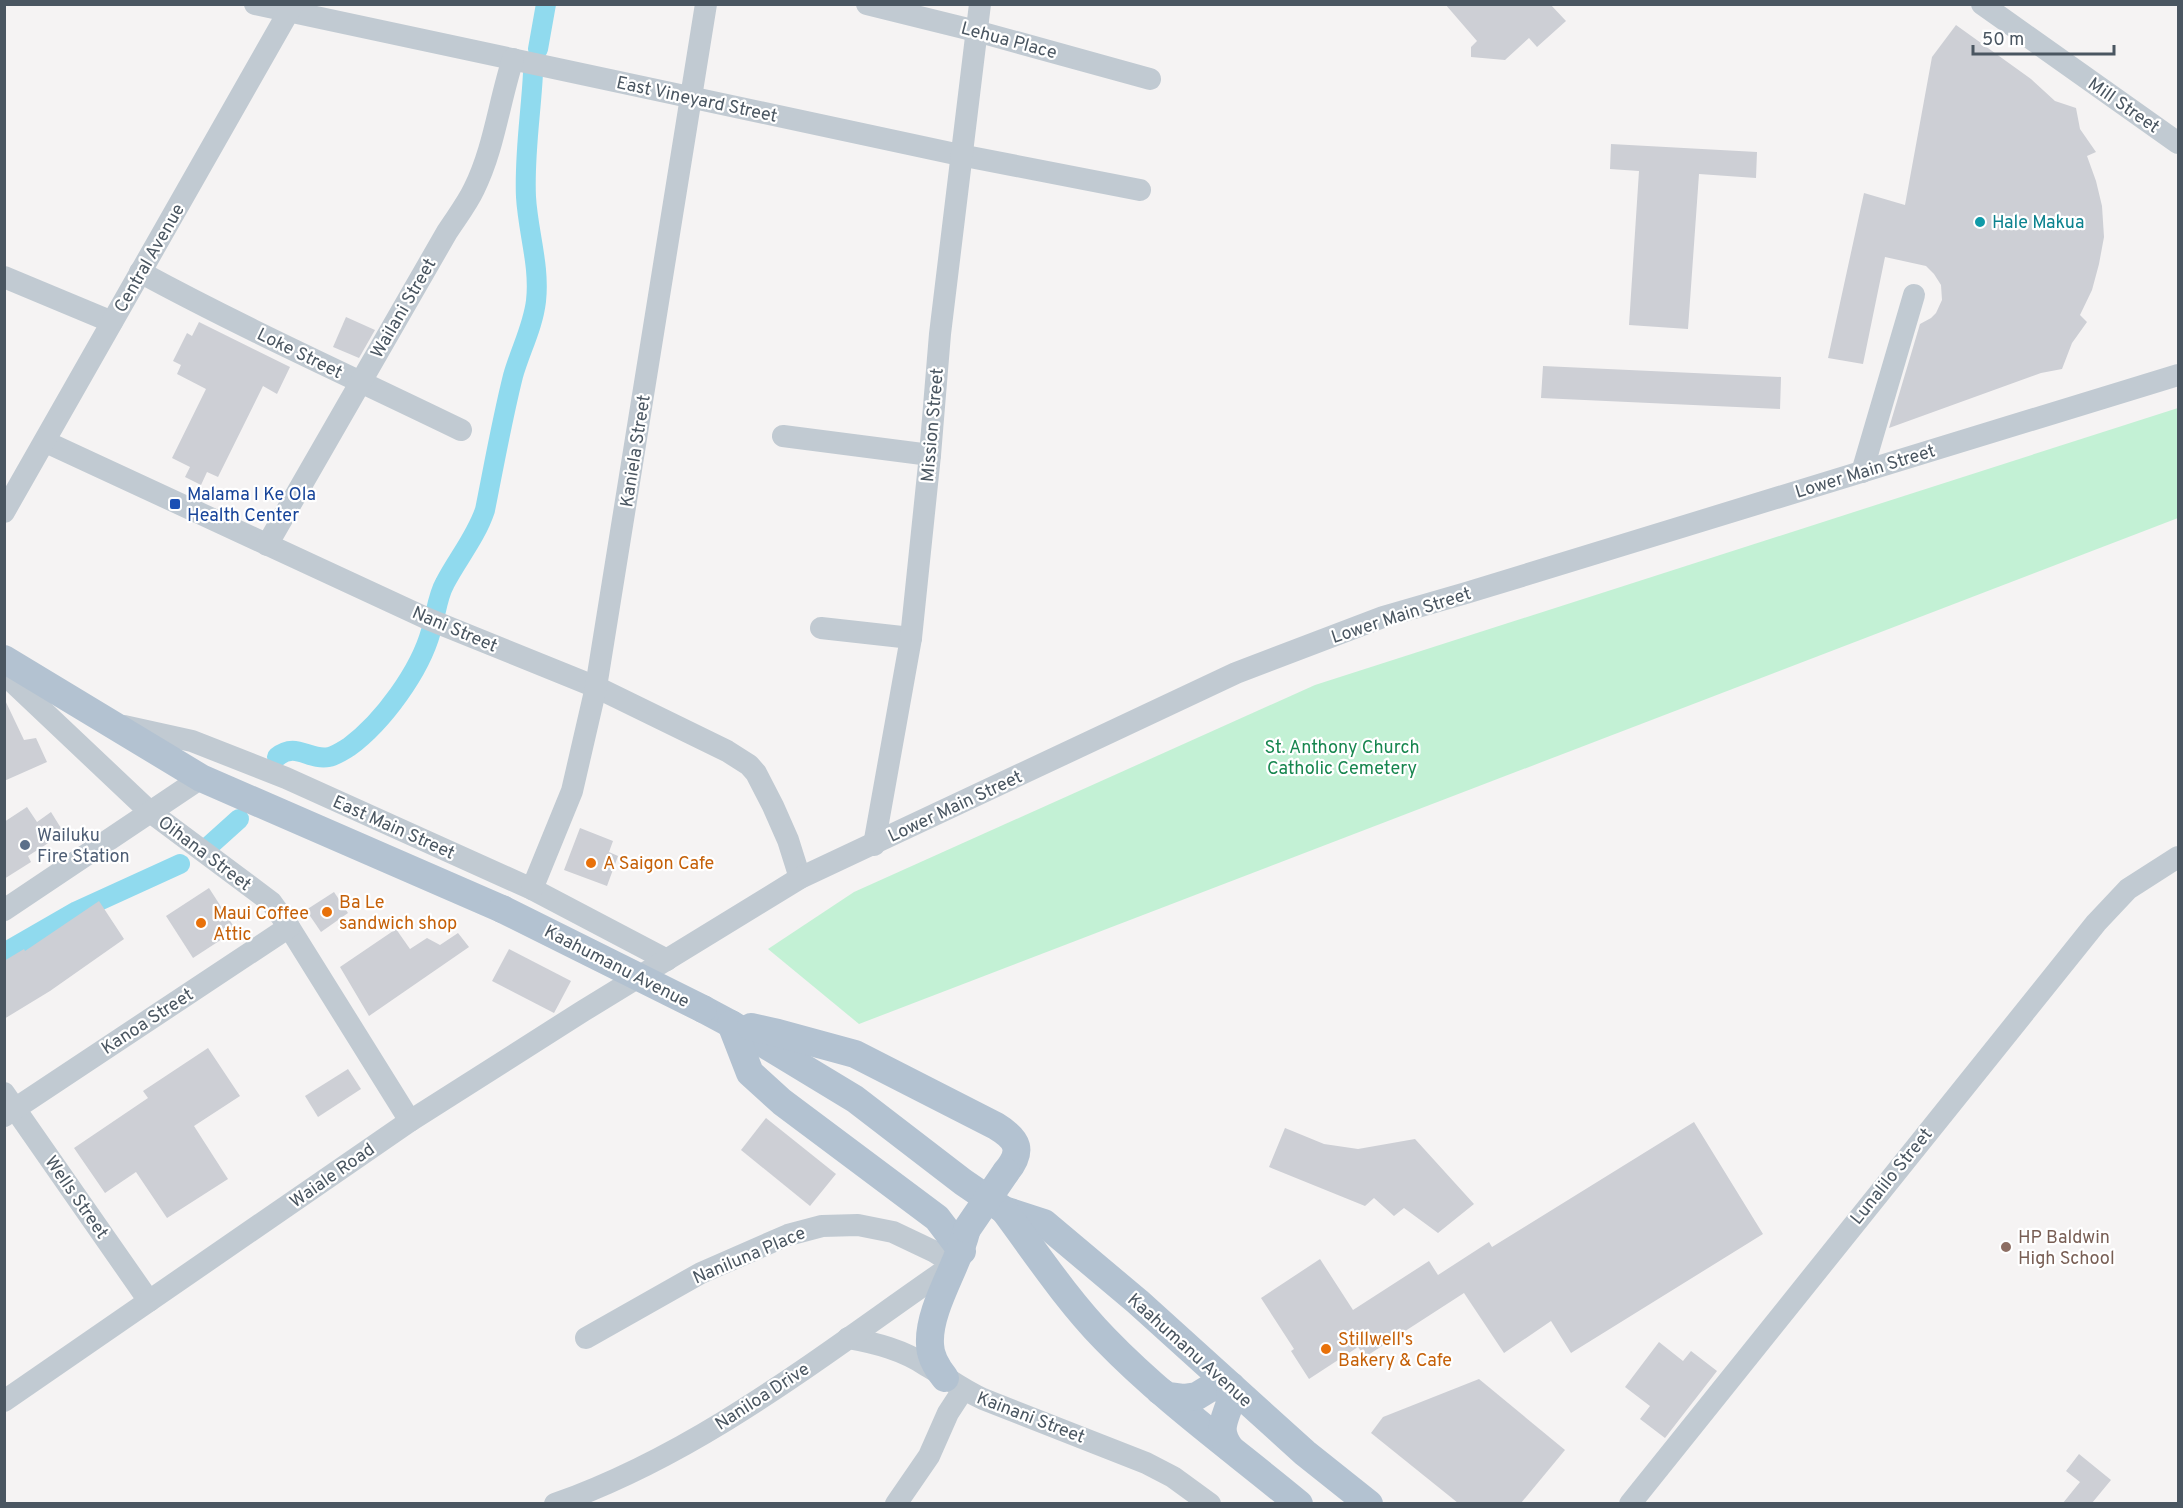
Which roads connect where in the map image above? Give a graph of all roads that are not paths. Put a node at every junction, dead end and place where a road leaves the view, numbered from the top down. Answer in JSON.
{"nodes":[{"id":1,"x":255,"y":4,"type":"edge"},
{"id":2,"x":706,"y":4,"type":"edge"},
{"id":3,"x":867,"y":4,"type":"edge"},
{"id":4,"x":980,"y":4,"type":"edge"},
{"id":5,"x":1982,"y":4,"type":"edge"},
{"id":6,"x":291,"y":9,"type":"edge"},
{"id":7,"x":976,"y":31,"type":"junction"},
{"id":8,"x":513,"y":59,"type":"junction"},
{"id":9,"x":1150,"y":79,"type":"dead end"},
{"id":10,"x":692,"y":98,"type":"junction"},
{"id":11,"x":2178,"y":143,"type":"edge"},
{"id":12,"x":960,"y":155,"type":"junction"},
{"id":13,"x":1140,"y":190,"type":"dead end"},
{"id":14,"x":140,"y":272,"type":"junction"},
{"id":15,"x":4,"y":277,"type":"edge"},
{"id":16,"x":1914,"y":295,"type":"dead end"},
{"id":17,"x":112,"y":322,"type":"junction"},
{"id":18,"x":2178,"y":375,"type":"edge"},
{"id":19,"x":360,"y":382,"type":"junction"},
{"id":20,"x":461,"y":430,"type":"dead end"},
{"id":21,"x":783,"y":436,"type":"dead end"},
{"id":22,"x":46,"y":442,"type":"junction"},
{"id":23,"x":930,"y":455,"type":"junction"},
{"id":24,"x":1862,"y":472,"type":"junction"},
{"id":25,"x":4,"y":512,"type":"edge"},
{"id":26,"x":267,"y":545,"type":"junction"},
{"id":27,"x":821,"y":628,"type":"dead end"},
{"id":28,"x":911,"y":638,"type":"junction"},
{"id":29,"x":4,"y":658,"type":"edge"},
{"id":30,"x":4,"y":674,"type":"edge"},
{"id":31,"x":596,"y":687,"type":"junction"},
{"id":32,"x":110,"y":723,"type":"junction"},
{"id":33,"x":201,"y":778,"type":"junction"},
{"id":34,"x":149,"y":811,"type":"junction"},
{"id":35,"x":874,"y":845,"type":"junction"},
{"id":36,"x":2173,"y":860,"type":"edge"},
{"id":37,"x":800,"y":878,"type":"junction"},
{"id":38,"x":532,"y":889,"type":"junction"},
{"id":39,"x":4,"y":910,"type":"edge"},
{"id":40,"x":289,"y":927,"type":"junction"},
{"id":41,"x":667,"y":960,"type":"junction"},
{"id":42,"x":731,"y":1024,"type":"junction"},
{"id":43,"x":8,"y":1106,"type":"edge"},
{"id":44,"x":410,"y":1121,"type":"junction"},
{"id":45,"x":1004,"y":1210,"type":"junction"},
{"id":46,"x":961,"y":1248,"type":"junction"},
{"id":47,"x":149,"y":1301,"type":"junction"},
{"id":48,"x":586,"y":1338,"type":"dead end"},
{"id":49,"x":848,"y":1338,"type":"junction"},
{"id":50,"x":954,"y":1384,"type":"junction"},
{"id":51,"x":1231,"y":1386,"type":"junction"},
{"id":52,"x":1160,"y":1391,"type":"junction"},
{"id":53,"x":4,"y":1401,"type":"edge"},
{"id":54,"x":1230,"y":1448,"type":"junction"},
{"id":55,"x":555,"y":1503,"type":"edge"},
{"id":56,"x":896,"y":1503,"type":"edge"},
{"id":57,"x":1210,"y":1503,"type":"edge"},
{"id":58,"x":1299,"y":1503,"type":"edge"},
{"id":59,"x":1368,"y":1503,"type":"edge"},
{"id":60,"x":1630,"y":1503,"type":"edge"}],
"edges":[{"from":1,"to":6,"type":"street","name":"East Vineyard Street"},
{"from":2,"to":10,"type":"street","name":"Kaniela Street"},
{"from":3,"to":7,"type":"street","name":"Lehua Place"},
{"from":4,"to":7,"type":"street","name":"Mission Street"},
{"from":5,"to":11,"type":"street","name":"Mill Street"},
{"from":6,"to":8,"type":"street","name":"East Vineyard Street"},
{"from":6,"to":14,"type":"street","name":"Central Avenue"},
{"from":7,"to":9,"type":"street","name":"Lehua Place"},
{"from":7,"to":12,"type":"street","name":"Mission Street"},
{"from":8,"to":10,"type":"street","name":"East Vineyard Street"},
{"from":8,"to":19,"type":"street","name":"Wailani Street"},
{"from":10,"to":12,"type":"street","name":"East Vineyard Street"},
{"from":10,"to":31,"type":"street","name":"Kaniela Street"},
{"from":12,"to":13,"type":"street","name":"East Vineyard Street"},
{"from":12,"to":23,"type":"street","name":"Mission Street"},
{"from":14,"to":17,"type":"street","name":"Central Avenue"},
{"from":14,"to":19,"type":"street","name":"Loke Street"},
{"from":15,"to":17,"type":"street"},
{"from":16,"to":24,"type":"street"},
{"from":17,"to":22,"type":"street","name":"Central Avenue"},
{"from":18,"to":24,"type":"street","name":"Lower Main Street"},
{"from":19,"to":20,"type":"street","name":"Loke Street"},
{"from":19,"to":26,"type":"street","name":"Wailani Street"},
{"from":21,"to":23,"type":"street"},
{"from":22,"to":25,"type":"street","name":"Central Avenue"},
{"from":22,"to":26,"type":"street","name":"Nani Street"},
{"from":23,"to":28,"type":"street","name":"Mission Street"},
{"from":24,"to":35,"type":"street","name":"Lower Main Street"},
{"from":26,"to":31,"type":"street","name":"Nani Street"},
{"from":27,"to":28,"type":"street"},
{"from":28,"to":35,"type":"street","name":"Mission Street"},
{"from":29,"to":32,"type":"main road","name":"East Main Street"},
{"from":30,"to":34,"type":"street","name":"Oihana Street"},
{"from":31,"to":37,"type":"street","name":"Nani Street"},
{"from":31,"to":38,"type":"street","name":"Kaniela Street"},
{"from":32,"to":33,"type":"main road","name":"East Main Street"},
{"from":32,"to":38,"type":"street","name":"East Main Street"},
{"from":33,"to":34,"type":"street"},
{"from":33,"to":42,"type":"main road","name":"Kaahumanu Avenue","bridge":true},
{"from":34,"to":39,"type":"street"},
{"from":34,"to":40,"type":"street","name":"Oihana Street"},
{"from":35,"to":37,"type":"street","name":"Lower Main Street"},
{"from":36,"to":60,"type":"street","name":"Lunalilo Street"},
{"from":37,"to":41,"type":"street","name":"Lower Main Street"},
{"from":38,"to":41,"type":"street","name":"East Main Street"},
{"from":40,"to":43,"type":"street","name":"Kanoa Street"},
{"from":40,"to":44,"type":"street","name":"Oihana Street"},
{"from":41,"to":44,"type":"street","name":"Waiale Road"},
{"from":42,"to":45,"type":"main road","name":"Kaahumanu Avenue"},
{"from":42,"to":46,"type":"main road"},
{"from":42,"to":46,"type":"main road","bridge":true},
{"from":43,"to":47,"type":"street","name":"Wells Street"},
{"from":44,"to":47,"type":"street","name":"Waiale Road"},
{"from":45,"to":51,"type":"main road","name":"Kaahumanu Avenue"},
{"from":45,"to":52,"type":"main road","name":"Kaahumanu Avenue"},
{"from":46,"to":48,"type":"street","name":"Naniluna Place"},
{"from":46,"to":49,"type":"street","name":"Naniloa Drive"},
{"from":46,"to":50,"type":"main road"},
{"from":47,"to":53,"type":"street","name":"Waiale Road"},
{"from":49,"to":50,"type":"street","name":"Kainani Street"},
{"from":49,"to":55,"type":"street","name":"Naniloa Drive"},
{"from":50,"to":56,"type":"street"},
{"from":50,"to":57,"type":"street","name":"Kainani Street"},
{"from":51,"to":52,"type":"main road"},
{"from":51,"to":54,"type":"main road"},
{"from":51,"to":59,"type":"main road","name":"Kaahumanu Avenue"},
{"from":52,"to":54,"type":"main road","name":"Kaahumanu Avenue"},
{"from":54,"to":58,"type":"main road","name":"Kaahumanu Avenue"}]}
